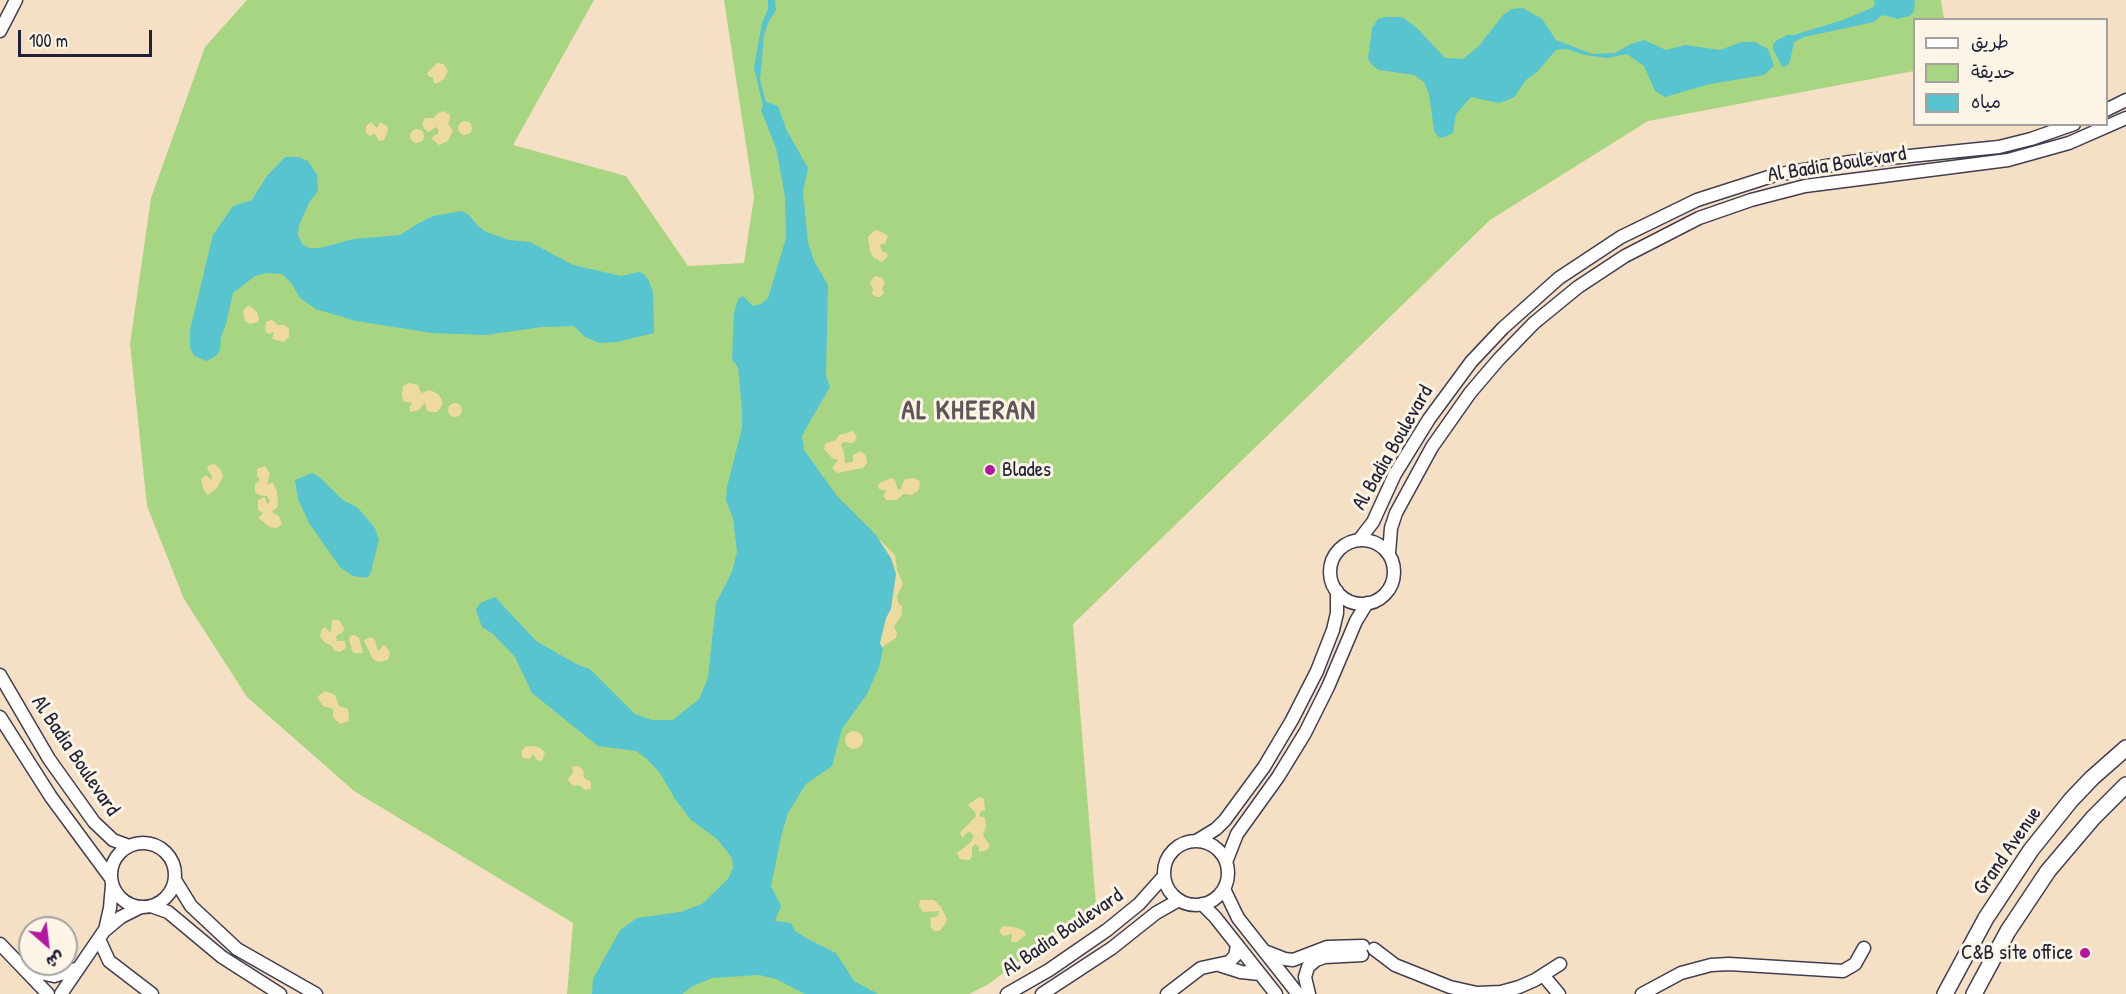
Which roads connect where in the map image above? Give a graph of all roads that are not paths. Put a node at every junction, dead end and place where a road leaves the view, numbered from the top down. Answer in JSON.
{"nodes":[{"id":1,"x":16,"y":0,"type":"edge"},
{"id":2,"x":0,"y":31,"type":"edge"},
{"id":3,"x":2126,"y":100,"type":"edge"},
{"id":4,"x":2108,"y":109,"type":"edge"},
{"id":5,"x":2126,"y":118,"type":"edge"},
{"id":6,"x":2068,"y":126,"type":"edge"},
{"id":7,"x":2107,"y":126,"type":"edge"},
{"id":8,"x":2108,"y":126,"type":"edge"},
{"id":9,"x":1536,"y":298,"type":"junction"},
{"id":10,"x":1514,"y":343,"type":"junction"},
{"id":11,"x":1359,"y":540,"type":"junction"},
{"id":12,"x":1389,"y":553,"type":"junction"},
{"id":13,"x":1337,"y":591,"type":"junction"},
{"id":14,"x":1367,"y":603,"type":"junction"},
{"id":15,"x":0,"y":675,"type":"edge"},
{"id":16,"x":0,"y":717,"type":"edge"},
{"id":17,"x":2126,"y":748,"type":"edge"},
{"id":18,"x":2126,"y":785,"type":"edge"},
{"id":19,"x":1198,"y":840,"type":"junction"},
{"id":20,"x":129,"y":846,"type":"junction"},
{"id":21,"x":1226,"y":862,"type":"junction"},
{"id":22,"x":1164,"y":876,"type":"junction"},
{"id":23,"x":175,"y":880,"type":"junction"},
{"id":24,"x":111,"y":881,"type":"junction"},
{"id":25,"x":1224,"y":889,"type":"junction"},
{"id":26,"x":1179,"y":900,"type":"junction"},
{"id":27,"x":1202,"y":904,"type":"junction"},
{"id":28,"x":146,"y":906,"type":"junction"},
{"id":29,"x":101,"y":935,"type":"junction"},
{"id":30,"x":0,"y":939,"type":"edge"},
{"id":31,"x":0,"y":944,"type":"edge"},
{"id":32,"x":1238,"y":946,"type":"junction"},
{"id":33,"x":1864,"y":948,"type":"dead end"},
{"id":34,"x":1264,"y":951,"type":"junction"},
{"id":35,"x":1367,"y":952,"type":"junction"},
{"id":36,"x":18,"y":954,"type":"edge"},
{"id":37,"x":1560,"y":964,"type":"dead end"},
{"id":38,"x":1219,"y":965,"type":"junction"},
{"id":39,"x":80,"y":967,"type":"joint"},
{"id":40,"x":1260,"y":974,"type":"junction"},
{"id":41,"x":1543,"y":975,"type":"junction"},
{"id":42,"x":1304,"y":992,"type":"edge"},
{"id":43,"x":48,"y":994,"type":"edge"},
{"id":44,"x":61,"y":994,"type":"edge"},
{"id":45,"x":152,"y":994,"type":"edge"},
{"id":46,"x":280,"y":994,"type":"edge"},
{"id":47,"x":316,"y":994,"type":"edge"},
{"id":48,"x":1007,"y":994,"type":"edge"},
{"id":49,"x":1042,"y":994,"type":"edge"},
{"id":50,"x":1167,"y":994,"type":"edge"},
{"id":51,"x":1276,"y":994,"type":"edge"},
{"id":52,"x":1558,"y":994,"type":"edge"},
{"id":53,"x":1642,"y":994,"type":"edge"},
{"id":54,"x":1945,"y":994,"type":"edge"},
{"id":55,"x":1974,"y":994,"type":"edge"}],
"edges":[{"from":1,"to":2,"type":"street"},
{"from":3,"to":4,"type":"street"},
{"from":5,"to":8,"type":"street","name":"Al Badia Boulevard"},
{"from":6,"to":9,"type":"street","name":"Al Badia Boulevard"},
{"from":7,"to":10,"type":"street","name":"Al Badia Boulevard"},
{"from":9,"to":10,"type":"street"},
{"from":9,"to":11,"type":"street","name":"Al Badia Boulevard"},
{"from":10,"to":12,"type":"street","name":"Al Badia Boulevard"},
{"from":11,"to":12,"type":"street"},
{"from":11,"to":13,"type":"street"},
{"from":12,"to":14,"type":"street"},
{"from":13,"to":14,"type":"street"},
{"from":13,"to":19,"type":"street"},
{"from":14,"to":21,"type":"street"},
{"from":15,"to":20,"type":"street","name":"Al Badia Boulevard"},
{"from":16,"to":24,"type":"street","name":"Al Badia Boulevard"},
{"from":17,"to":54,"type":"main road","name":"Grand Avenue"},
{"from":18,"to":55,"type":"main road"},
{"from":19,"to":21,"type":"street"},
{"from":19,"to":22,"type":"street"},
{"from":20,"to":23,"type":"street"},
{"from":20,"to":24,"type":"street"},
{"from":21,"to":25,"type":"street"},
{"from":22,"to":26,"type":"street"},
{"from":22,"to":48,"type":"street","name":"Al Badia Boulevard"},
{"from":23,"to":28,"type":"street"},
{"from":23,"to":47,"type":"street"},
{"from":24,"to":28,"type":"street"},
{"from":24,"to":29,"type":"street"},
{"from":25,"to":27,"type":"street"},
{"from":25,"to":34,"type":"street"},
{"from":26,"to":27,"type":"street"},
{"from":26,"to":49,"type":"street","name":"Al Badia Boulevard"},
{"from":27,"to":32,"type":"street"},
{"from":28,"to":29,"type":"street"},
{"from":28,"to":46,"type":"street"},
{"from":29,"to":39,"type":"street"},
{"from":29,"to":45,"type":"street"},
{"from":30,"to":36,"type":"street"},
{"from":31,"to":43,"type":"street"},
{"from":32,"to":38,"type":"street"},
{"from":32,"to":40,"type":"street"},
{"from":33,"to":53,"type":"street"},
{"from":34,"to":35,"type":"street"},
{"from":34,"to":42,"type":"street"},
{"from":35,"to":41,"type":"street"},
{"from":35,"to":42,"type":"street"},
{"from":37,"to":41,"type":"street"},
{"from":38,"to":40,"type":"street"},
{"from":38,"to":50,"type":"street"},
{"from":39,"to":44,"type":"street"},
{"from":40,"to":51,"type":"street"},
{"from":41,"to":52,"type":"street"}]}
